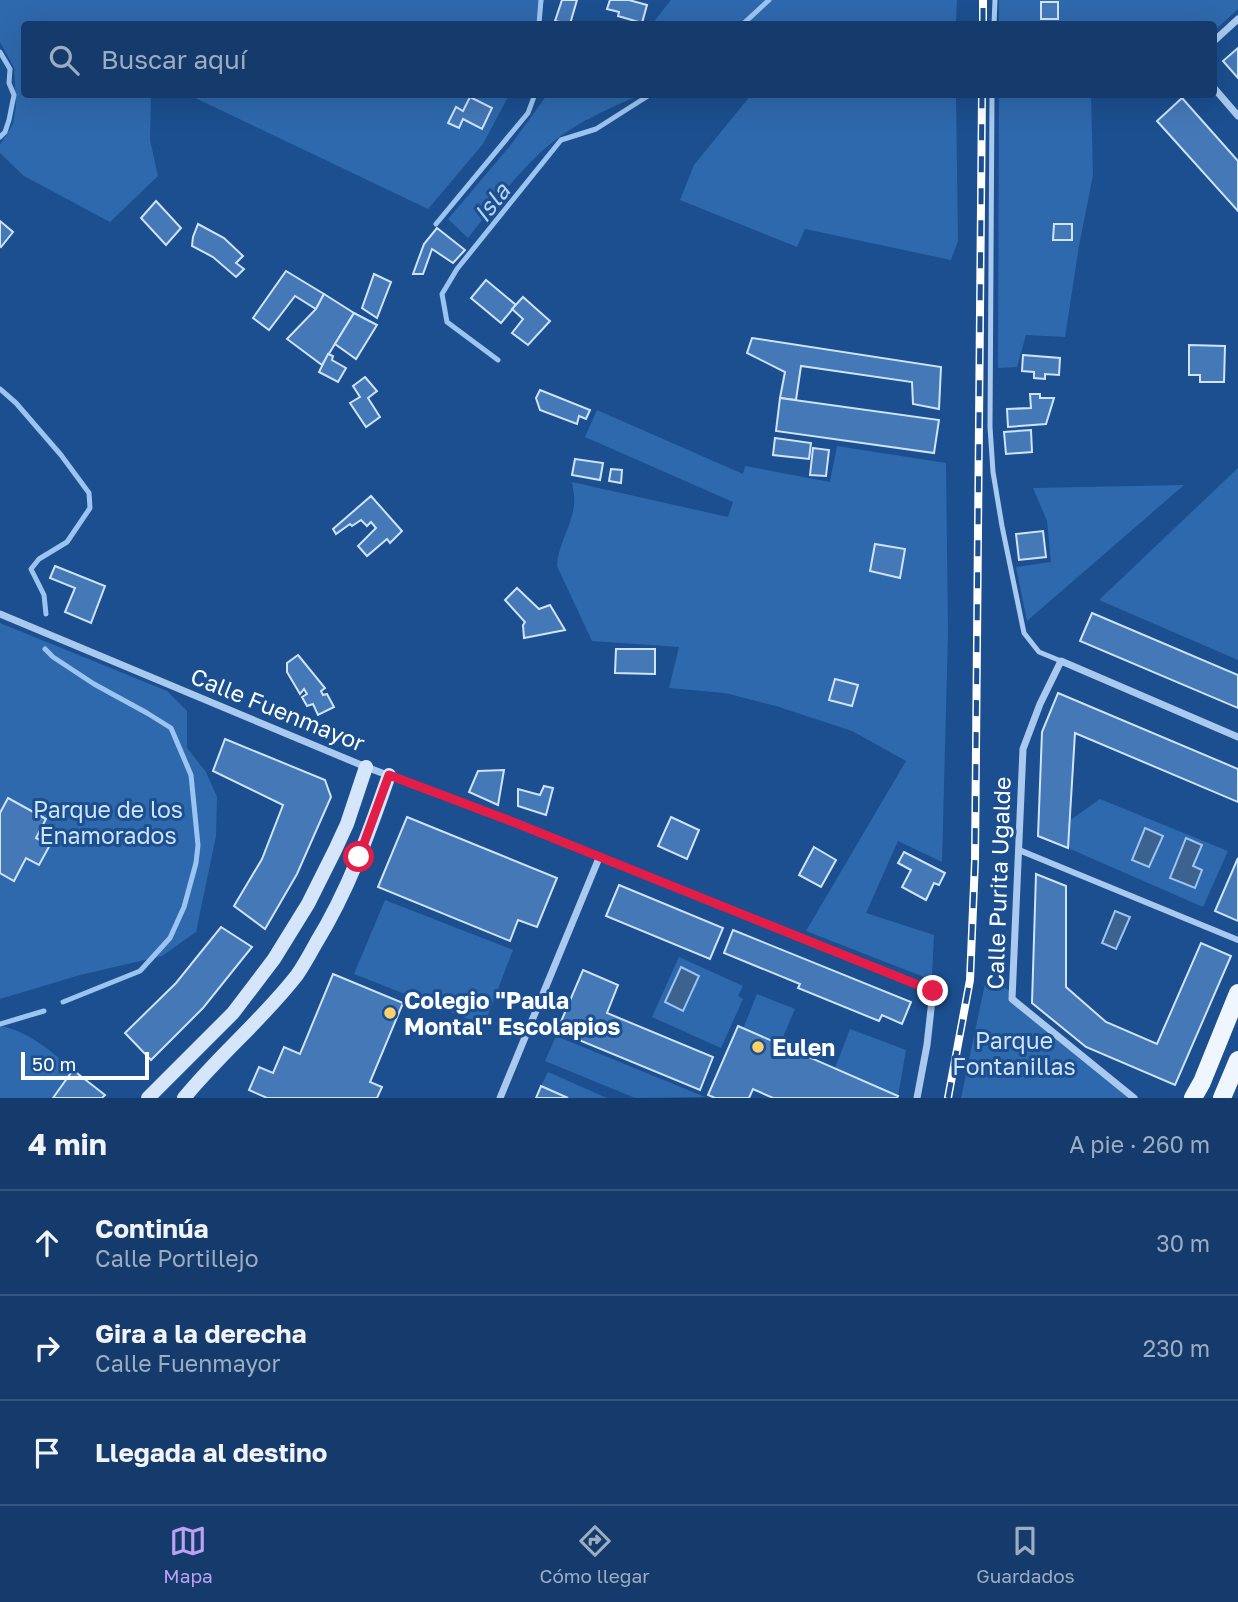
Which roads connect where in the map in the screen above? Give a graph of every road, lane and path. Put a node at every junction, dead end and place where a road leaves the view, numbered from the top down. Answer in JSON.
{"nodes":[{"id":1,"x":995,"y":0,"type":"edge"},
{"id":2,"x":1238,"y":19,"type":"edge"},
{"id":3,"x":994,"y":21,"type":"edge"},
{"id":4,"x":1217,"y":37,"type":"edge"},
{"id":5,"x":1217,"y":92,"type":"edge"},
{"id":6,"x":992,"y":98,"type":"edge"},
{"id":7,"x":1238,"y":116,"type":"edge"},
{"id":8,"x":0,"y":614,"type":"edge"},
{"id":9,"x":1060,"y":660,"type":"junction"},
{"id":10,"x":1238,"y":737,"type":"edge"},
{"id":11,"x":366,"y":767,"type":"junction"},
{"id":12,"x":389,"y":775,"type":"junction"},
{"id":13,"x":1019,"y":850,"type":"junction"},
{"id":14,"x":599,"y":858,"type":"junction"},
{"id":15,"x":1238,"y":940,"type":"edge"},
{"id":16,"x":1238,"y":993,"type":"edge"},
{"id":17,"x":1238,"y":1060,"type":"edge"},
{"id":18,"x":148,"y":1098,"type":"edge"},
{"id":19,"x":184,"y":1098,"type":"edge"},
{"id":20,"x":500,"y":1098,"type":"edge"},
{"id":21,"x":917,"y":1098,"type":"edge"},
{"id":22,"x":1134,"y":1098,"type":"edge"},
{"id":23,"x":1193,"y":1098,"type":"edge"},
{"id":24,"x":1222,"y":1098,"type":"edge"}],
"edges":[{"from":1,"to":3,"type":"lane"},
{"from":2,"to":4,"type":"street"},
{"from":5,"to":7,"type":"street"},
{"from":6,"to":9,"type":"lane"},
{"from":8,"to":11,"type":"street","name":"Calle Fuenmayor"},
{"from":9,"to":10,"type":"street"},
{"from":9,"to":13,"type":"street","name":"Calle Purita Ugalde"},
{"from":11,"to":12,"type":"street","name":"Calle Fuenmayor"},
{"from":11,"to":18,"type":"main road"},
{"from":12,"to":14,"type":"street","name":"Calle Fuenmayor"},
{"from":12,"to":19,"type":"main road"},
{"from":13,"to":15,"type":"street"},
{"from":13,"to":22,"type":"street","name":"Calle Purita Ugalde"},
{"from":14,"to":20,"type":"street"},
{"from":14,"to":21,"type":"street","name":"Calle Fuenmayor"},
{"from":16,"to":23,"type":"main road"},
{"from":17,"to":24,"type":"main road"}]}
